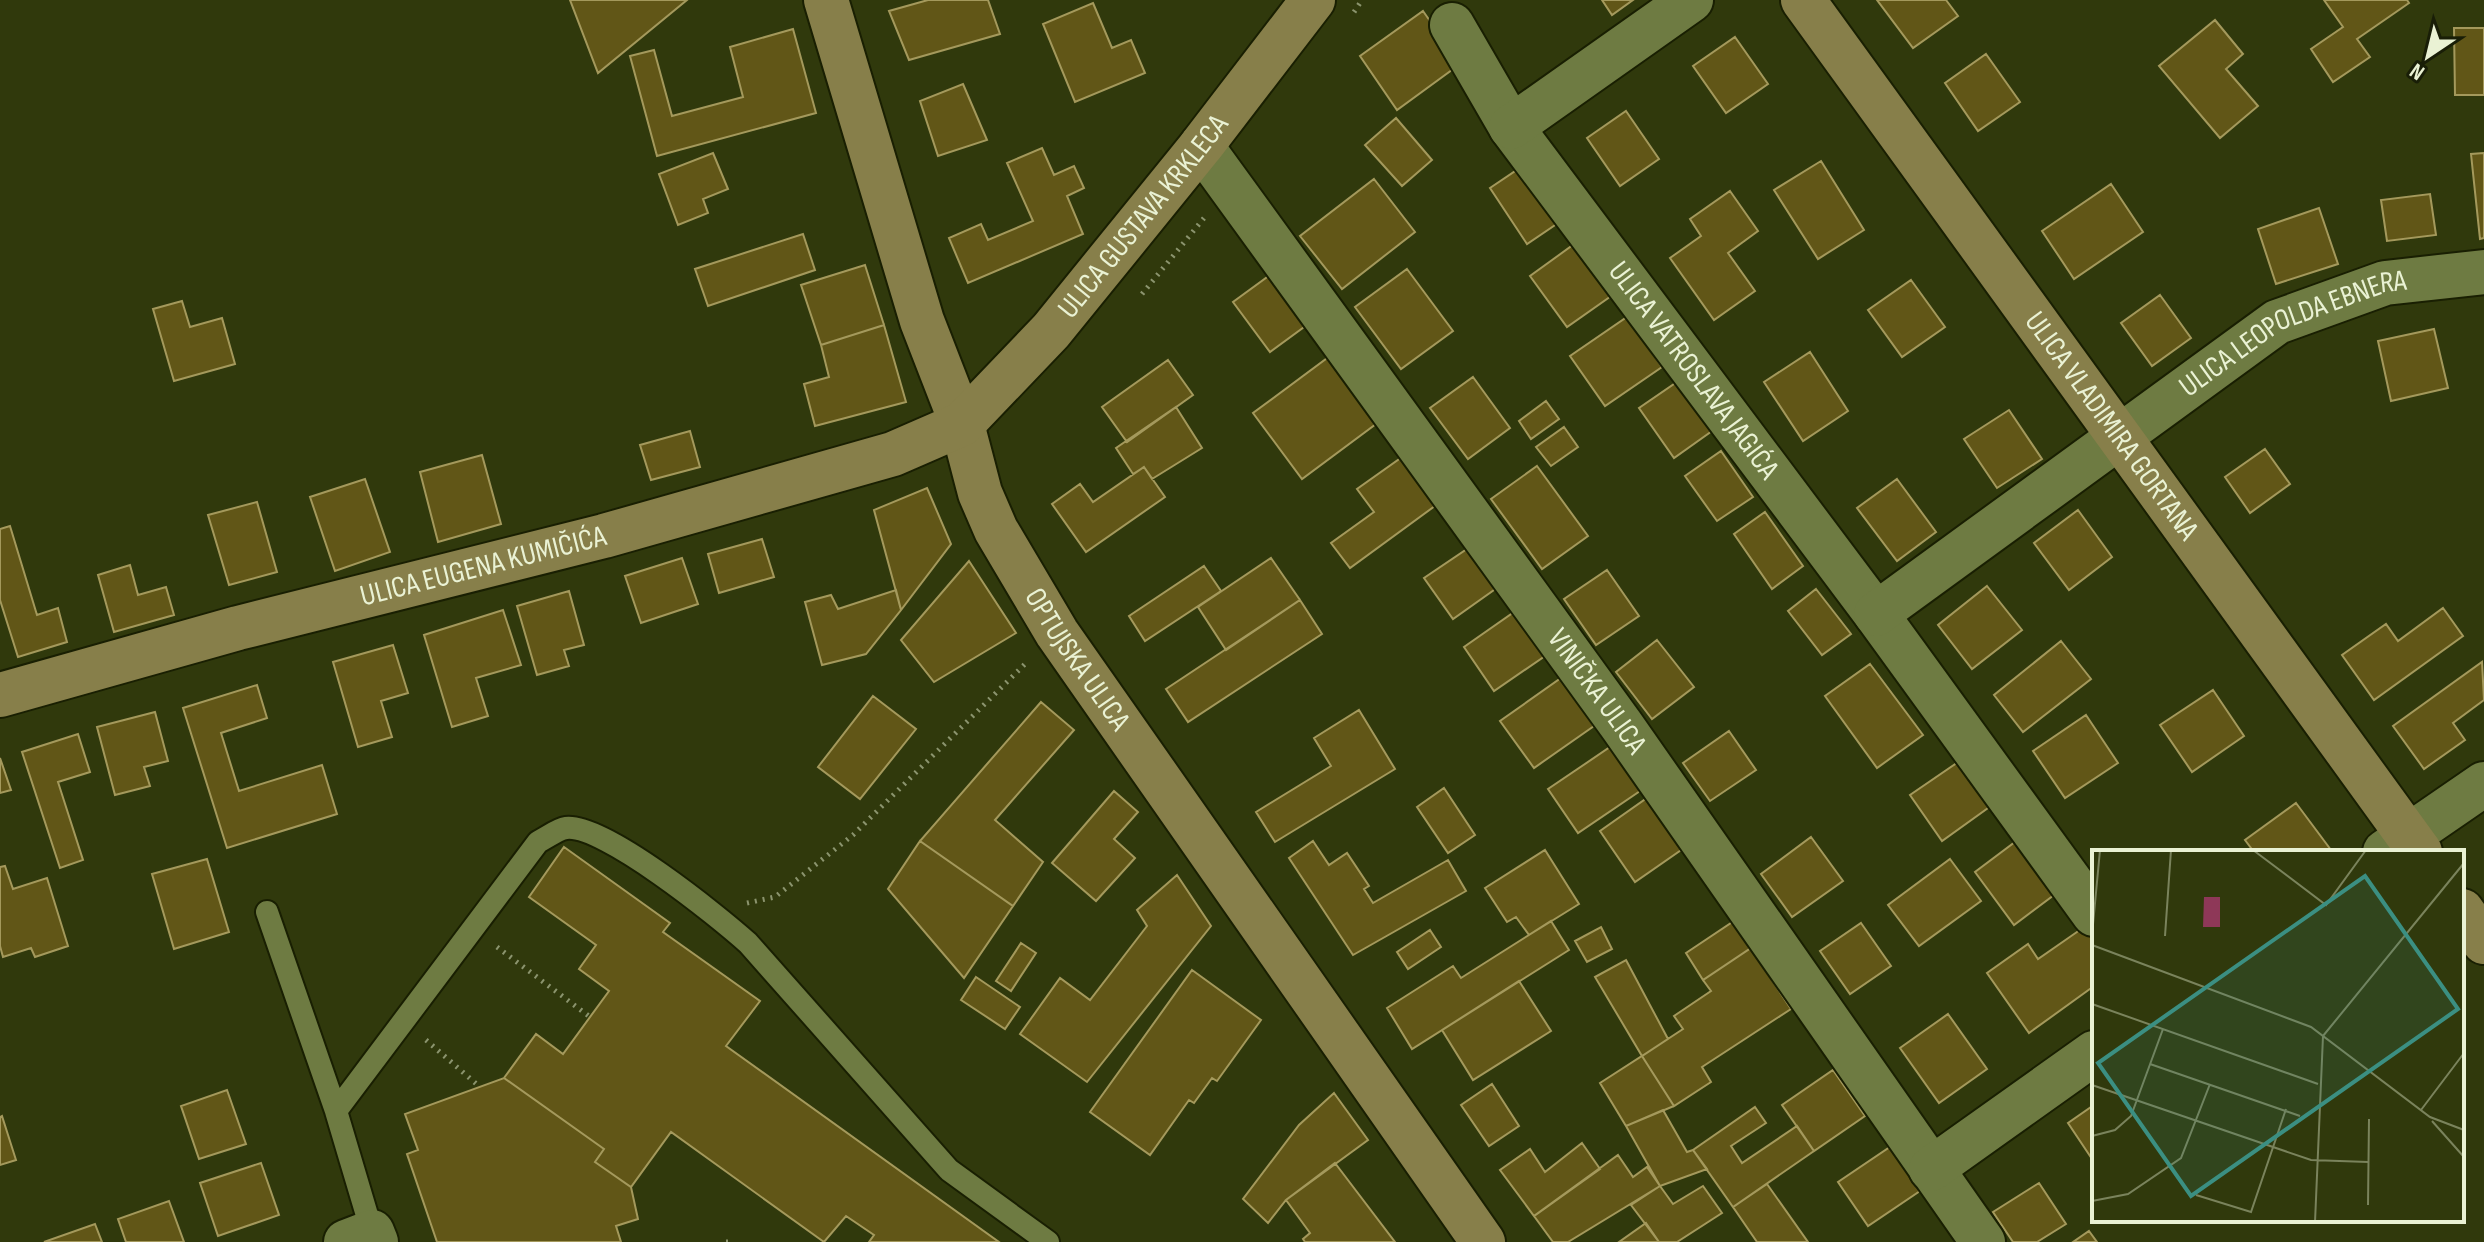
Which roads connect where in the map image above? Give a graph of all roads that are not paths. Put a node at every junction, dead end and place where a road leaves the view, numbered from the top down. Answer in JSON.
{"nodes":[{"id":1,"x":826,"y":0,"type":"edge"},
{"id":2,"x":1313,"y":0,"type":"edge"},
{"id":3,"x":1691,"y":0,"type":"edge"},
{"id":4,"x":1803,"y":0,"type":"edge"},
{"id":5,"x":1452,"y":25,"type":"dead end"},
{"id":6,"x":1511,"y":127,"type":"junction"},
{"id":7,"x":1201,"y":146,"type":"junction"},
{"id":8,"x":2484,"y":272,"type":"edge"},
{"id":9,"x":962,"y":424,"type":"junction"},
{"id":10,"x":2118,"y":435,"type":"junction"},
{"id":11,"x":1876,"y":614,"type":"junction"},
{"id":12,"x":0,"y":695,"type":"edge"},
{"id":13,"x":2484,"y":784,"type":"edge"},
{"id":14,"x":2405,"y":847,"type":"edge"},
{"id":15,"x":2092,"y":911,"type":"edge"},
{"id":16,"x":267,"y":912,"type":"dead end"},
{"id":17,"x":2464,"y":914,"type":"edge"},
{"id":18,"x":2484,"y":942,"type":"edge"},
{"id":19,"x":2092,"y":1054,"type":"edge"},
{"id":20,"x":336,"y":1111,"type":"junction"},
{"id":21,"x":1931,"y":1169,"type":"junction"},
{"id":22,"x":365,"y":1239,"type":"edge"},
{"id":23,"x":1048,"y":1242,"type":"edge"},
{"id":24,"x":1483,"y":1242,"type":"edge"},
{"id":25,"x":1983,"y":1242,"type":"edge"}],
"edges":[{"from":1,"to":9,"type":"street","name":"OPTUJSKA ULICA"},
{"from":2,"to":7,"type":"street","name":"ULICA GUSTAVA KRKLECA"},
{"from":3,"to":6,"type":"street"},
{"from":4,"to":10,"type":"street","name":"ULICA VLADIMIRA GORTANA"},
{"from":5,"to":6,"type":"street","name":"ULICA VATROSLAVA JAGIĆA"},
{"from":6,"to":11,"type":"street","name":"ULICA VATROSLAVA JAGIĆA"},
{"from":7,"to":9,"type":"street","name":"ULICA GUSTAVA KRKLECA"},
{"from":7,"to":21,"type":"street","name":"VINIČKA ULICA"},
{"from":8,"to":10,"type":"street","name":"ULICA LEOPOLDA EBNERA"},
{"from":9,"to":12,"type":"street","name":"ULICA EUGENA KUMIČIĆA"},
{"from":9,"to":24,"type":"street","name":"OPTUJSKA ULICA"},
{"from":10,"to":11,"type":"street"},
{"from":10,"to":14,"type":"street","name":"ULICA VLADIMIRA GORTANA"},
{"from":11,"to":15,"type":"street","name":"ULICA VATROSLAVA JAGIĆA"},
{"from":13,"to":14,"type":"street"},
{"from":16,"to":20,"type":"lane"},
{"from":17,"to":18,"type":"street"},
{"from":19,"to":21,"type":"street"},
{"from":20,"to":22,"type":"lane"},
{"from":20,"to":23,"type":"lane"},
{"from":21,"to":25,"type":"street","name":"VINIČKA ULICA"}]}
